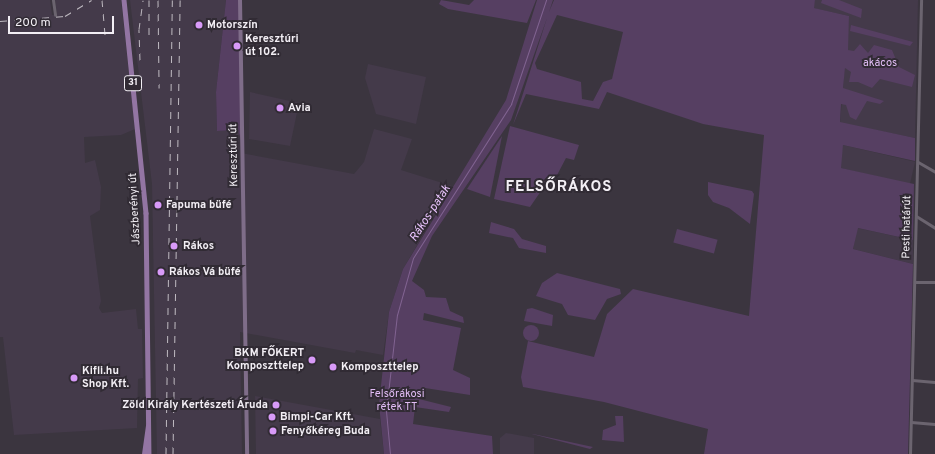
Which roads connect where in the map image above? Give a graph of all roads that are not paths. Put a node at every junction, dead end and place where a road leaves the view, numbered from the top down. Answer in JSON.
{"nodes":[{"id":1,"x":53,"y":0,"type":"edge"},
{"id":2,"x":124,"y":0,"type":"edge"},
{"id":3,"x":240,"y":0,"type":"edge"},
{"id":4,"x":921,"y":0,"type":"edge"},
{"id":5,"x":55,"y":15,"type":"dead end"},
{"id":6,"x":918,"y":162,"type":"junction"},
{"id":7,"x":935,"y":172,"type":"edge"},
{"id":8,"x":916,"y":216,"type":"junction"},
{"id":9,"x":935,"y":228,"type":"edge"},
{"id":10,"x":914,"y":282,"type":"junction"},
{"id":11,"x":935,"y":282,"type":"edge"},
{"id":12,"x":912,"y":380,"type":"junction"},
{"id":13,"x":935,"y":382,"type":"edge"},
{"id":14,"x":149,"y":419,"type":"junction"},
{"id":15,"x":911,"y":422,"type":"junction"},
{"id":16,"x":935,"y":424,"type":"edge"},
{"id":17,"x":144,"y":454,"type":"edge"},
{"id":18,"x":149,"y":454,"type":"edge"},
{"id":19,"x":247,"y":454,"type":"edge"},
{"id":20,"x":910,"y":454,"type":"edge"}],
"edges":[{"from":1,"to":5,"type":"street"},
{"from":2,"to":14,"type":"main road","name":"Jászberényi út","number":"31"},
{"from":3,"to":19,"type":"main road","name":"Keresztúri út"},
{"from":4,"to":6,"type":"street","name":"Pesti határút"},
{"from":6,"to":7,"type":"street"},
{"from":6,"to":8,"type":"street","name":"Pesti határút"},
{"from":8,"to":9,"type":"street"},
{"from":8,"to":10,"type":"street","name":"Pesti határút"},
{"from":10,"to":11,"type":"street"},
{"from":10,"to":12,"type":"street","name":"Pesti határút"},
{"from":12,"to":13,"type":"street"},
{"from":12,"to":15,"type":"street","name":"Pesti határút"},
{"from":14,"to":17,"type":"main road","name":"Jászberényi út","number":"31"},
{"from":14,"to":18,"type":"main road","name":"Jászberényi út","number":"31"},
{"from":15,"to":16,"type":"street"},
{"from":15,"to":20,"type":"street","name":"Pesti határút"}]}
